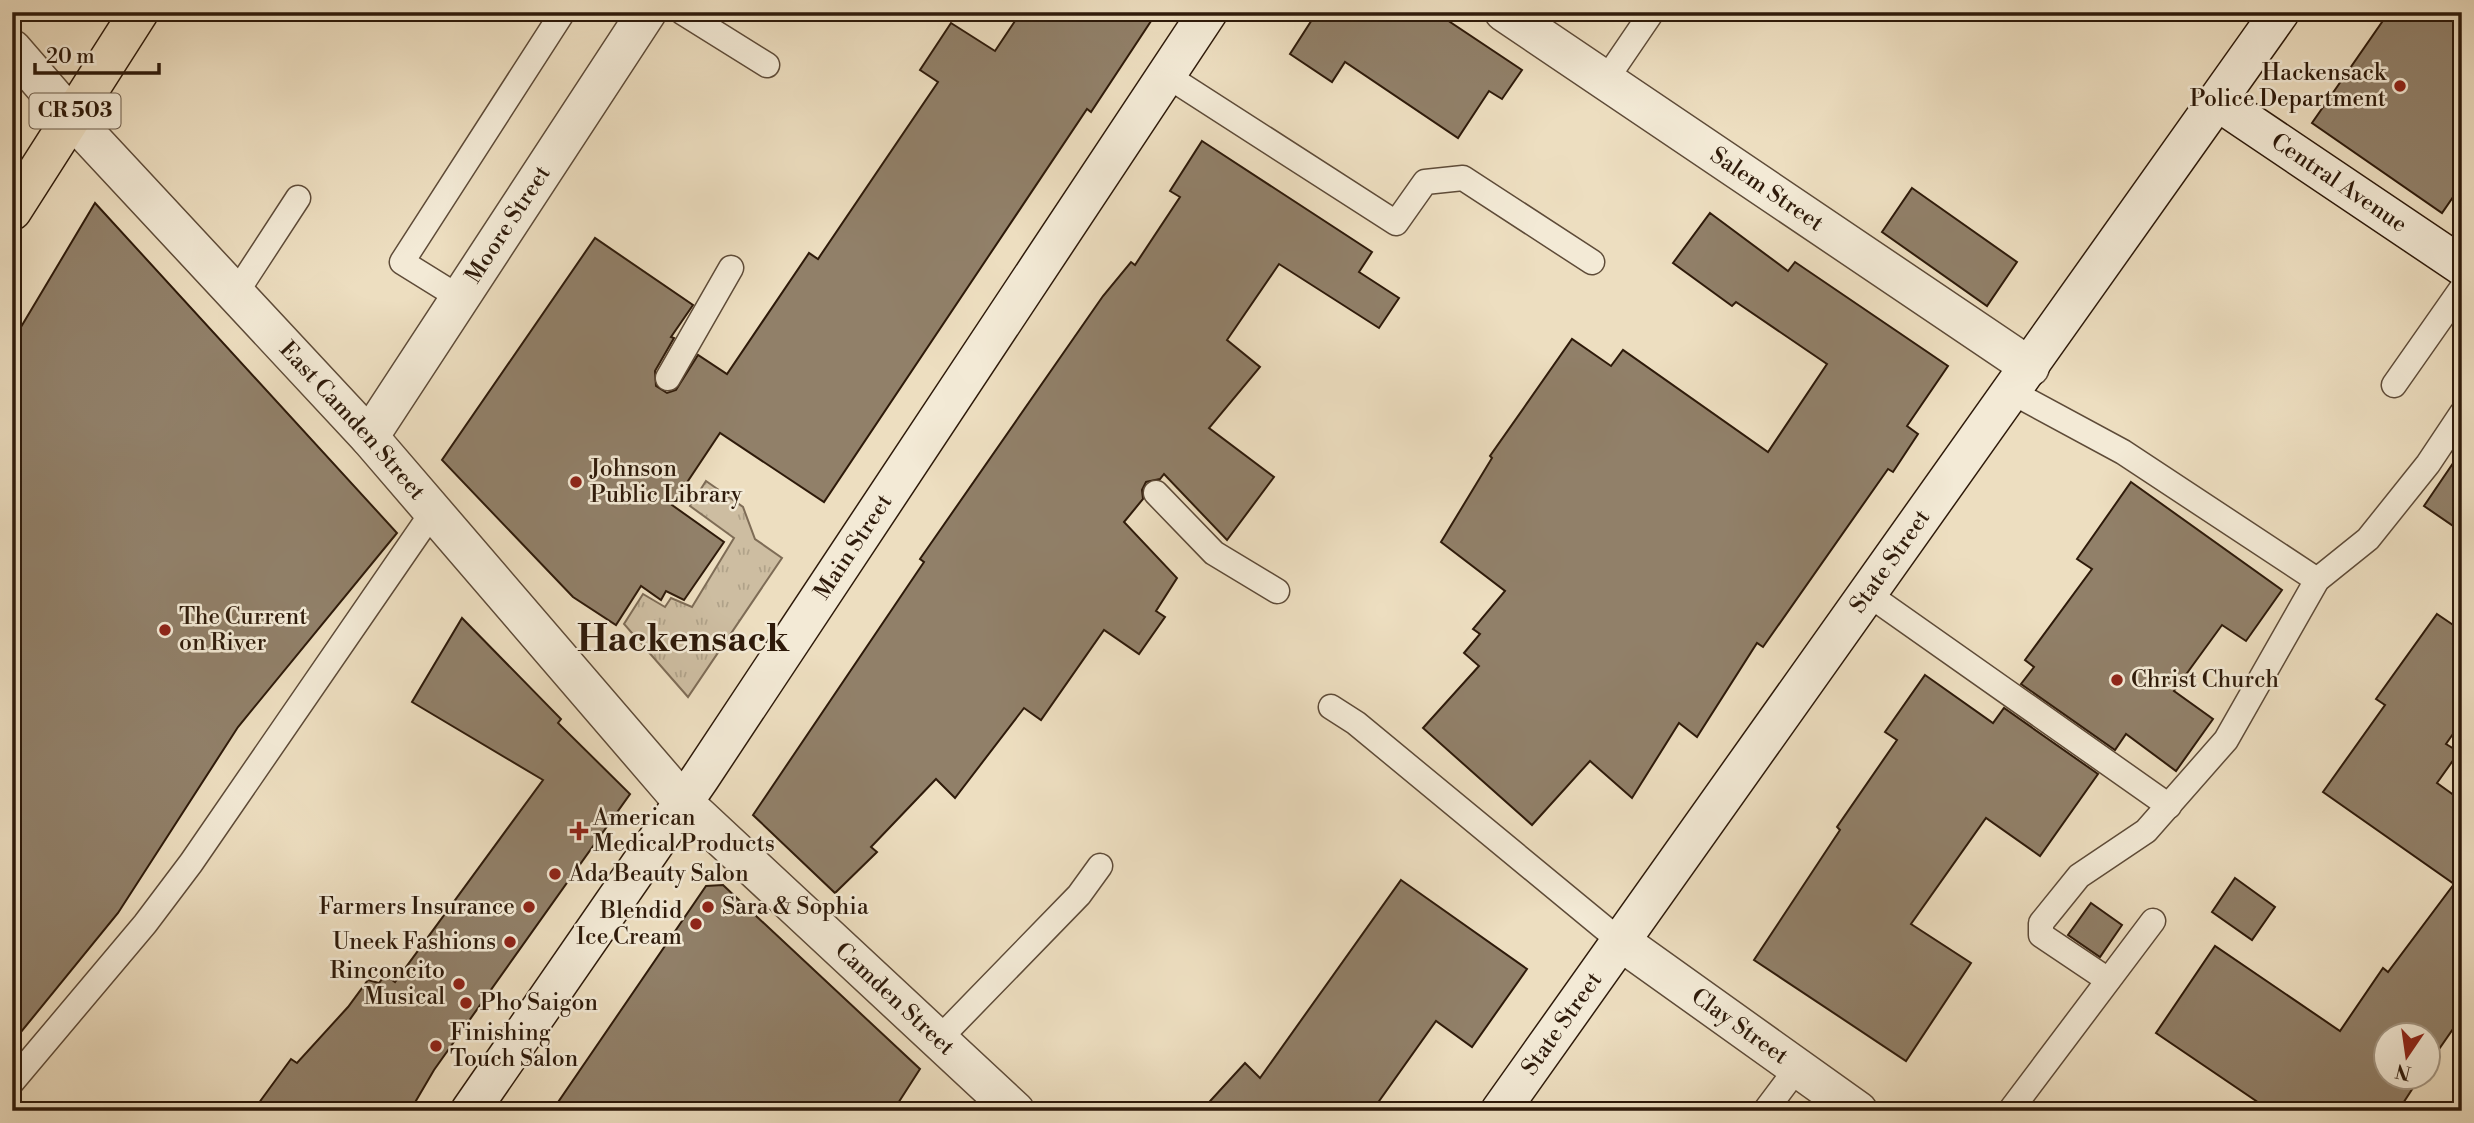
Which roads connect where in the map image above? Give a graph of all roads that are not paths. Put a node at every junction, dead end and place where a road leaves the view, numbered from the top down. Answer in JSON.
{"nodes":[{"id":1,"x":139,"y":12,"type":"edge"},
{"id":2,"x":563,"y":12,"type":"edge"},
{"id":3,"x":647,"y":12,"type":"edge"},
{"id":4,"x":682,"y":12,"type":"edge"},
{"id":5,"x":1208,"y":12,"type":"edge"},
{"id":6,"x":1504,"y":12,"type":"edge"},
{"id":7,"x":1652,"y":12,"type":"edge"},
{"id":8,"x":2280,"y":12,"type":"edge"},
{"id":9,"x":12,"y":49,"type":"edge"},
{"id":10,"x":767,"y":65,"type":"dead end"},
{"id":11,"x":1166,"y":75,"type":"junction"},
{"id":12,"x":1605,"y":81,"type":"junction"},
{"id":13,"x":2217,"y":100,"type":"junction"},
{"id":14,"x":71,"y":117,"type":"junction"},
{"id":15,"x":298,"y":198,"type":"dead end"},
{"id":16,"x":12,"y":211,"type":"edge"},
{"id":17,"x":1592,"y":262,"type":"dead end"},
{"id":18,"x":2462,"y":266,"type":"edge"},
{"id":19,"x":731,"y":268,"type":"dead end"},
{"id":20,"x":2462,"y":288,"type":"edge"},
{"id":21,"x":236,"y":293,"type":"junction"},
{"id":22,"x":460,"y":298,"type":"junction"},
{"id":23,"x":668,"y":378,"type":"dead end"},
{"id":24,"x":2021,"y":380,"type":"junction"},
{"id":25,"x":2394,"y":386,"type":"dead end"},
{"id":26,"x":2462,"y":414,"type":"edge"},
{"id":27,"x":369,"y":436,"type":"junction"},
{"id":28,"x":1156,"y":493,"type":"dead end"},
{"id":29,"x":434,"y":510,"type":"junction"},
{"id":30,"x":2317,"y":580,"type":"junction"},
{"id":31,"x":1278,"y":591,"type":"dead end"},
{"id":32,"x":1868,"y":594,"type":"junction"},
{"id":33,"x":1331,"y":707,"type":"dead end"},
{"id":34,"x":683,"y":802,"type":"junction"},
{"id":35,"x":2169,"y":806,"type":"junction"},
{"id":36,"x":1100,"y":866,"type":"dead end"},
{"id":37,"x":2153,"y":921,"type":"dead end"},
{"id":38,"x":1620,"y":941,"type":"junction"},
{"id":39,"x":2108,"y":980,"type":"junction"},
{"id":40,"x":939,"y":1039,"type":"junction"},
{"id":41,"x":1798,"y":1068,"type":"junction"},
{"id":42,"x":12,"y":1082,"type":"edge"},
{"id":43,"x":470,"y":1111,"type":"edge"},
{"id":44,"x":1015,"y":1111,"type":"edge"},
{"id":45,"x":1500,"y":1111,"type":"edge"},
{"id":46,"x":1765,"y":1111,"type":"edge"},
{"id":47,"x":1858,"y":1111,"type":"edge"},
{"id":48,"x":2010,"y":1111,"type":"edge"}],
"edges":[{"from":1,"to":14,"type":"main road","number":"CR 503"},
{"from":2,"to":22,"type":"lane"},
{"from":3,"to":22,"type":"street","name":"Moore Street"},
{"from":4,"to":10,"type":"lane"},
{"from":5,"to":11,"type":"street","name":"Main Street"},
{"from":6,"to":12,"type":"street","name":"Salem Street"},
{"from":7,"to":12,"type":"lane"},
{"from":8,"to":13,"type":"street","name":"State Street"},
{"from":9,"to":14,"type":"street","name":"East Camden Street"},
{"from":11,"to":17,"type":"lane"},
{"from":11,"to":34,"type":"street","name":"Main Street"},
{"from":12,"to":24,"type":"street","name":"Salem Street"},
{"from":13,"to":18,"type":"street","name":"Central Avenue"},
{"from":13,"to":24,"type":"street","name":"State Street"},
{"from":14,"to":16,"type":"main road","number":"CR 503"},
{"from":14,"to":21,"type":"street","name":"East Camden Street"},
{"from":15,"to":21,"type":"lane"},
{"from":19,"to":23,"type":"lane"},
{"from":20,"to":25,"type":"lane"},
{"from":21,"to":27,"type":"street","name":"East Camden Street"},
{"from":22,"to":27,"type":"street","name":"Moore Street"},
{"from":24,"to":30,"type":"lane"},
{"from":24,"to":32,"type":"street","name":"State Street"},
{"from":26,"to":30,"type":"lane"},
{"from":27,"to":29,"type":"street","name":"East Camden Street"},
{"from":28,"to":31,"type":"lane"},
{"from":29,"to":34,"type":"street","name":"East Camden Street"},
{"from":29,"to":42,"type":"lane"},
{"from":30,"to":35,"type":"lane"},
{"from":32,"to":35,"type":"lane"},
{"from":32,"to":38,"type":"street","name":"State Street"},
{"from":33,"to":38,"type":"lane"},
{"from":34,"to":40,"type":"street","name":"Camden Street"},
{"from":34,"to":43,"type":"street","name":"Main Street"},
{"from":35,"to":39,"type":"lane"},
{"from":36,"to":40,"type":"lane"},
{"from":37,"to":39,"type":"lane"},
{"from":38,"to":41,"type":"street","name":"Clay Street"},
{"from":38,"to":45,"type":"street","name":"State Street"},
{"from":39,"to":48,"type":"lane"},
{"from":40,"to":44,"type":"street","name":"Camden Street"},
{"from":41,"to":46,"type":"lane"},
{"from":41,"to":47,"type":"street","name":"Clay Street"}]}
